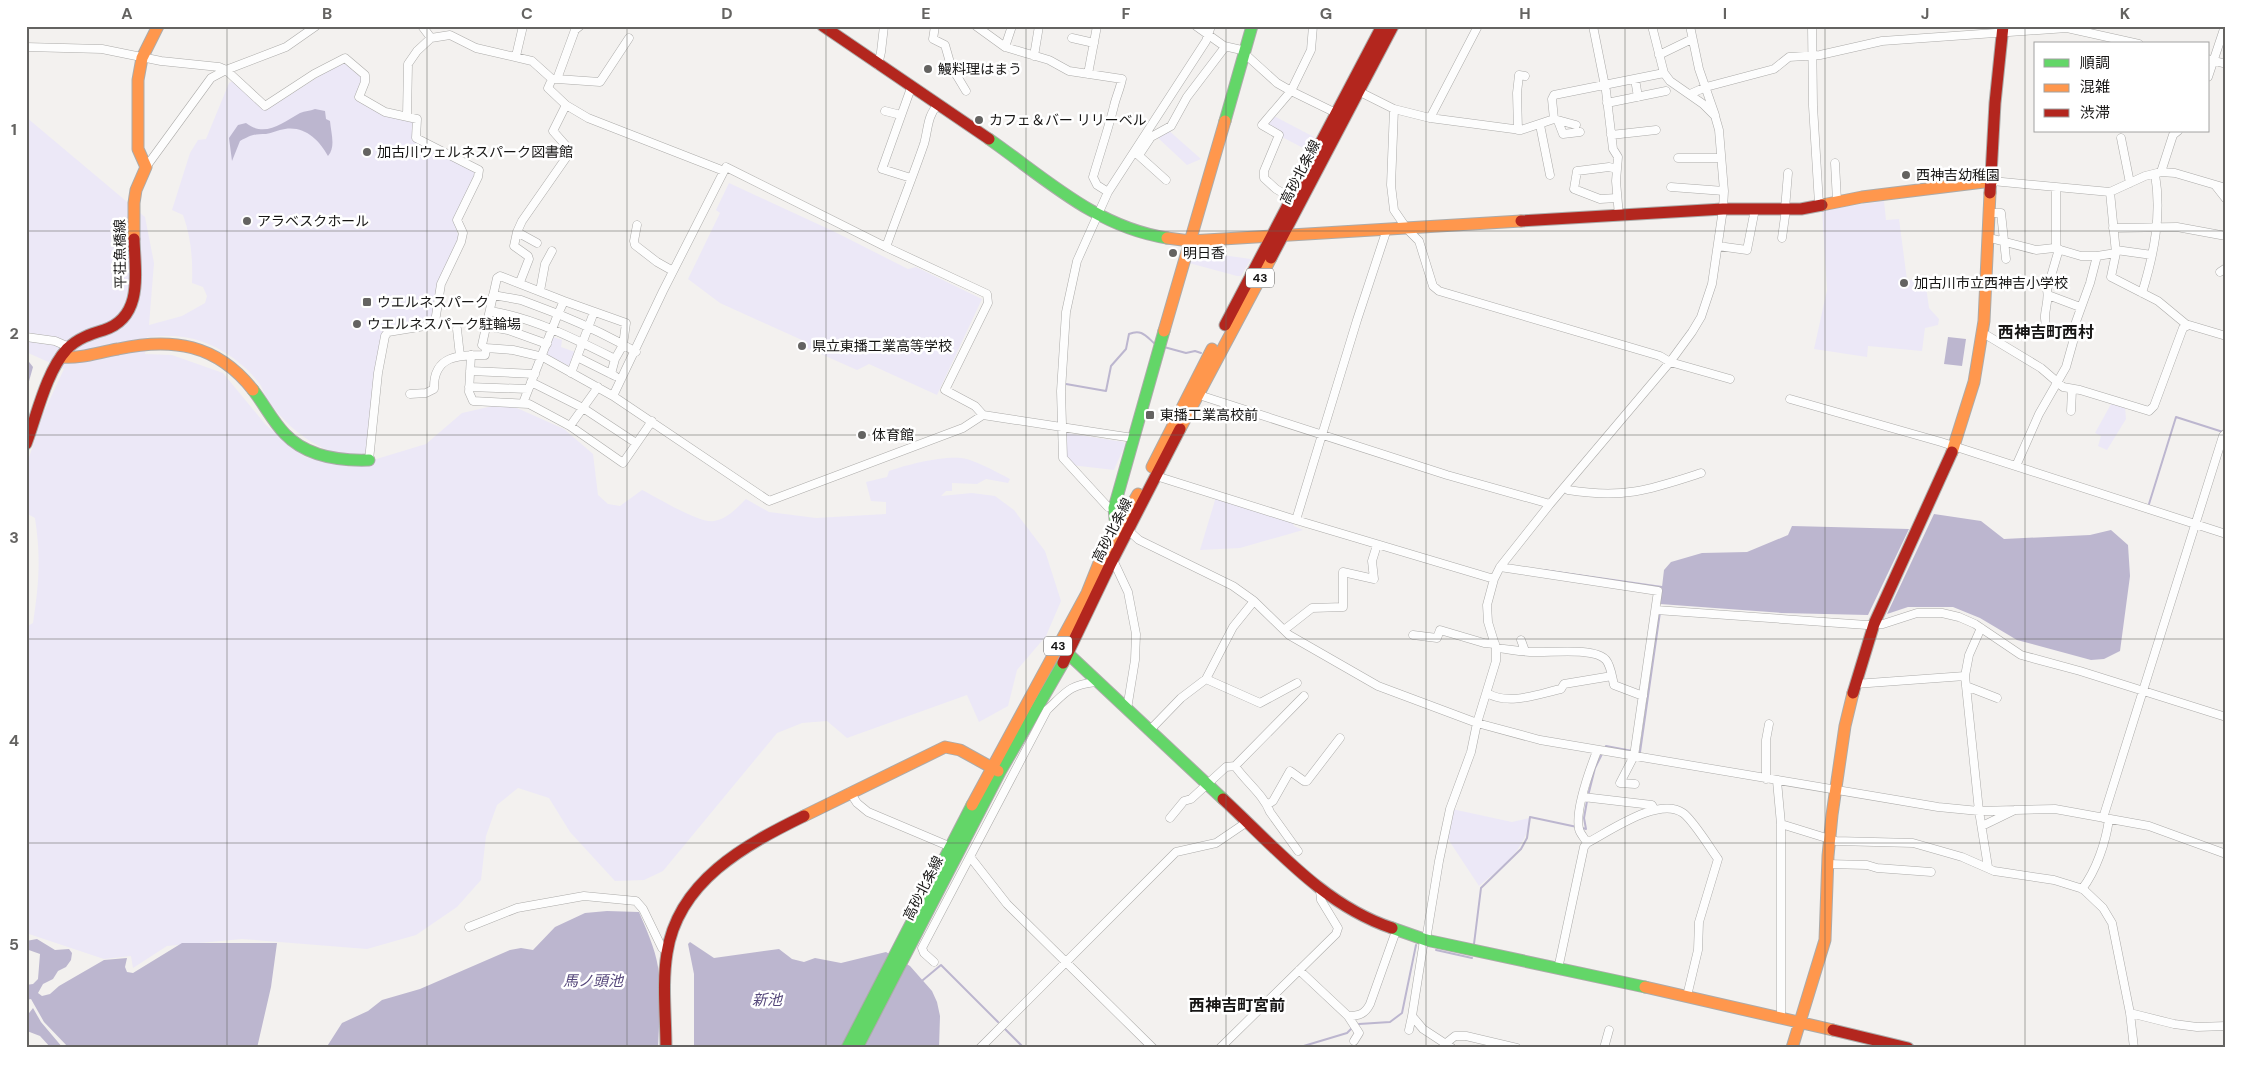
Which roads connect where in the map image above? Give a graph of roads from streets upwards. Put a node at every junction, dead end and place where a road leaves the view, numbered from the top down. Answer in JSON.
{"nodes":[{"id":1,"x":158,"y":26,"type":"edge"},
{"id":2,"x":316,"y":26,"type":"edge"},
{"id":3,"x":422,"y":26,"type":"edge"},
{"id":4,"x":522,"y":26,"type":"edge"},
{"id":5,"x":823,"y":26,"type":"edge"},
{"id":6,"x":884,"y":26,"type":"edge"},
{"id":7,"x":935,"y":26,"type":"edge"},
{"id":8,"x":976,"y":26,"type":"edge"},
{"id":9,"x":1012,"y":26,"type":"edge"},
{"id":10,"x":1039,"y":26,"type":"edge"},
{"id":11,"x":1097,"y":26,"type":"edge"},
{"id":12,"x":1196,"y":26,"type":"edge"},
{"id":13,"x":1211,"y":26,"type":"edge"},
{"id":14,"x":1252,"y":26,"type":"edge"},
{"id":15,"x":1314,"y":26,"type":"edge"},
{"id":16,"x":1382,"y":26,"type":"edge"},
{"id":17,"x":1393,"y":26,"type":"edge"},
{"id":18,"x":1478,"y":26,"type":"edge"},
{"id":19,"x":1593,"y":26,"type":"edge"},
{"id":20,"x":1652,"y":26,"type":"edge"},
{"id":21,"x":1690,"y":26,"type":"edge"},
{"id":22,"x":1812,"y":26,"type":"edge"},
{"id":23,"x":2225,"y":26,"type":"edge"},
{"id":24,"x":577,"y":27,"type":"edge"},
{"id":25,"x":2002,"y":29,"type":"edge"},
{"id":26,"x":1207,"y":35,"type":"junction"},
{"id":27,"x":430,"y":38,"type":"junction"},
{"id":28,"x":629,"y":38,"type":"dead end"},
{"id":29,"x":1072,"y":38,"type":"dead end"},
{"id":30,"x":1692,"y":39,"type":"junction"},
{"id":31,"x":2130,"y":42,"type":"edge"},
{"id":32,"x":1094,"y":43,"type":"junction"},
{"id":33,"x":26,"y":47,"type":"edge"},
{"id":34,"x":1225,"y":47,"type":"junction"},
{"id":35,"x":1005,"y":48,"type":"junction"},
{"id":36,"x":1245,"y":53,"type":"junction"},
{"id":37,"x":1659,"y":55,"type":"junction"},
{"id":38,"x":1812,"y":55,"type":"junction"},
{"id":39,"x":516,"y":56,"type":"junction"},
{"id":40,"x":1034,"y":56,"type":"junction"},
{"id":41,"x":142,"y":58,"type":"junction"},
{"id":42,"x":2212,"y":60,"type":"edge"},
{"id":43,"x":2226,"y":64,"type":"edge"},
{"id":44,"x":878,"y":65,"type":"junction"},
{"id":45,"x":226,"y":70,"type":"junction"},
{"id":46,"x":1664,"y":72,"type":"junction"},
{"id":47,"x":1088,"y":74,"type":"junction"},
{"id":48,"x":1525,"y":76,"type":"dead end"},
{"id":49,"x":554,"y":79,"type":"junction"},
{"id":50,"x":1635,"y":79,"type":"junction"},
{"id":51,"x":1604,"y":85,"type":"junction"},
{"id":52,"x":1706,"y":87,"type":"junction"},
{"id":53,"x":911,"y":88,"type":"junction"},
{"id":54,"x":966,"y":91,"type":"dead end"},
{"id":55,"x":1291,"y":91,"type":"junction"},
{"id":56,"x":1358,"y":91,"type":"junction"},
{"id":57,"x":1666,"y":91,"type":"dead end"},
{"id":58,"x":1690,"y":94,"type":"junction"},
{"id":59,"x":1638,"y":97,"type":"junction"},
{"id":60,"x":1608,"y":103,"type":"junction"},
{"id":61,"x":566,"y":105,"type":"junction"},
{"id":62,"x":938,"y":105,"type":"junction"},
{"id":63,"x":1394,"y":109,"type":"junction"},
{"id":64,"x":885,"y":111,"type":"dead end"},
{"id":65,"x":1336,"y":113,"type":"junction"},
{"id":66,"x":902,"y":115,"type":"junction"},
{"id":67,"x":407,"y":116,"type":"junction"},
{"id":68,"x":1715,"y":116,"type":"junction"},
{"id":69,"x":1430,"y":118,"type":"junction"},
{"id":70,"x":1556,"y":120,"type":"junction"},
{"id":71,"x":1540,"y":125,"type":"junction"},
{"id":72,"x":1518,"y":130,"type":"junction"},
{"id":73,"x":1656,"y":130,"type":"dead end"},
{"id":74,"x":2177,"y":132,"type":"edge"},
{"id":75,"x":1611,"y":134,"type":"junction"},
{"id":76,"x":2121,"y":138,"type":"dead end"},
{"id":77,"x":1136,"y":153,"type":"junction"},
{"id":78,"x":1678,"y":158,"type":"dead end"},
{"id":79,"x":1721,"y":158,"type":"junction"},
{"id":80,"x":1835,"y":163,"type":"dead end"},
{"id":81,"x":146,"y":167,"type":"junction"},
{"id":82,"x":1617,"y":168,"type":"junction"},
{"id":83,"x":724,"y":171,"type":"junction"},
{"id":84,"x":1788,"y":173,"type":"dead end"},
{"id":85,"x":2158,"y":173,"type":"junction"},
{"id":86,"x":1550,"y":175,"type":"dead end"},
{"id":87,"x":911,"y":178,"type":"junction"},
{"id":88,"x":1166,"y":180,"type":"dead end"},
{"id":89,"x":1992,"y":181,"type":"junction"},
{"id":90,"x":2130,"y":183,"type":"junction"},
{"id":91,"x":2216,"y":185,"type":"junction"},
{"id":92,"x":1672,"y":188,"type":"dead end"},
{"id":93,"x":2056,"y":188,"type":"junction"},
{"id":94,"x":2226,"y":188,"type":"edge"},
{"id":95,"x":1724,"y":191,"type":"junction"},
{"id":96,"x":1108,"y":192,"type":"junction"},
{"id":97,"x":2110,"y":192,"type":"junction"},
{"id":98,"x":1291,"y":198,"type":"junction"},
{"id":99,"x":1617,"y":198,"type":"junction"},
{"id":100,"x":2226,"y":199,"type":"edge"},
{"id":101,"x":1837,"y":201,"type":"junction"},
{"id":102,"x":1819,"y":204,"type":"junction"},
{"id":103,"x":1723,"y":209,"type":"junction"},
{"id":104,"x":1755,"y":209,"type":"junction"},
{"id":105,"x":1785,"y":209,"type":"junction"},
{"id":106,"x":1991,"y":213,"type":"junction"},
{"id":107,"x":1097,"y":216,"type":"junction"},
{"id":108,"x":1619,"y":216,"type":"junction"},
{"id":109,"x":637,"y":225,"type":"dead end"},
{"id":110,"x":2157,"y":226,"type":"junction"},
{"id":111,"x":2113,"y":228,"type":"junction"},
{"id":112,"x":1388,"y":229,"type":"junction"},
{"id":113,"x":1406,"y":229,"type":"junction"},
{"id":114,"x":517,"y":232,"type":"junction"},
{"id":115,"x":1284,"y":235,"type":"junction"},
{"id":116,"x":1271,"y":236,"type":"junction"},
{"id":117,"x":2226,"y":236,"type":"edge"},
{"id":118,"x":1782,"y":238,"type":"dead end"},
{"id":119,"x":1990,"y":238,"type":"junction"},
{"id":120,"x":1190,"y":241,"type":"junction"},
{"id":121,"x":2005,"y":242,"type":"junction"},
{"id":122,"x":537,"y":243,"type":"dead end"},
{"id":123,"x":1718,"y":246,"type":"junction"},
{"id":124,"x":886,"y":247,"type":"junction"},
{"id":125,"x":2058,"y":249,"type":"junction"},
{"id":126,"x":552,"y":251,"type":"dead end"},
{"id":127,"x":2116,"y":251,"type":"junction"},
{"id":128,"x":2152,"y":255,"type":"junction"},
{"id":129,"x":2097,"y":256,"type":"junction"},
{"id":130,"x":2006,"y":259,"type":"dead end"},
{"id":131,"x":673,"y":271,"type":"junction"},
{"id":132,"x":520,"y":282,"type":"junction"},
{"id":133,"x":540,"y":291,"type":"junction"},
{"id":134,"x":2142,"y":293,"type":"junction"},
{"id":135,"x":493,"y":294,"type":"junction"},
{"id":136,"x":2048,"y":295,"type":"junction"},
{"id":137,"x":564,"y":300,"type":"junction"},
{"id":138,"x":2080,"y":307,"type":"junction"},
{"id":139,"x":490,"y":311,"type":"junction"},
{"id":140,"x":594,"y":312,"type":"junction"},
{"id":141,"x":558,"y":314,"type":"junction"},
{"id":142,"x":2187,"y":325,"type":"junction"},
{"id":143,"x":486,"y":326,"type":"junction"},
{"id":144,"x":589,"y":327,"type":"junction"},
{"id":145,"x":457,"y":329,"type":"dead end"},
{"id":146,"x":552,"y":330,"type":"junction"},
{"id":147,"x":1982,"y":333,"type":"junction"},
{"id":148,"x":518,"y":334,"type":"junction"},
{"id":149,"x":2073,"y":335,"type":"junction"},
{"id":150,"x":26,"y":336,"type":"edge"},
{"id":151,"x":2226,"y":336,"type":"edge"},
{"id":152,"x":84,"y":337,"type":"junction"},
{"id":153,"x":583,"y":343,"type":"junction"},
{"id":154,"x":547,"y":344,"type":"junction"},
{"id":155,"x":623,"y":345,"type":"junction"},
{"id":156,"x":68,"y":347,"type":"junction"},
{"id":157,"x":486,"y":348,"type":"junction"},
{"id":158,"x":513,"y":350,"type":"junction"},
{"id":159,"x":636,"y":352,"type":"junction"},
{"id":160,"x":93,"y":354,"type":"junction"},
{"id":161,"x":471,"y":355,"type":"junction"},
{"id":162,"x":460,"y":356,"type":"junction"},
{"id":163,"x":61,"y":357,"type":"junction"},
{"id":164,"x":543,"y":357,"type":"junction"},
{"id":165,"x":577,"y":357,"type":"junction"},
{"id":166,"x":616,"y":359,"type":"junction"},
{"id":167,"x":1670,"y":362,"type":"junction"},
{"id":168,"x":470,"y":371,"type":"junction"},
{"id":169,"x":571,"y":372,"type":"junction"},
{"id":170,"x":535,"y":374,"type":"junction"},
{"id":171,"x":611,"y":374,"type":"junction"},
{"id":172,"x":1730,"y":379,"type":"dead end"},
{"id":173,"x":622,"y":380,"type":"junction"},
{"id":174,"x":2059,"y":383,"type":"junction"},
{"id":175,"x":530,"y":386,"type":"junction"},
{"id":176,"x":470,"y":387,"type":"junction"},
{"id":177,"x":598,"y":387,"type":"junction"},
{"id":178,"x":2072,"y":390,"type":"junction"},
{"id":179,"x":410,"y":394,"type":"dead end"},
{"id":180,"x":1199,"y":395,"type":"junction"},
{"id":181,"x":613,"y":396,"type":"junction"},
{"id":182,"x":1790,"y":399,"type":"dead end"},
{"id":183,"x":523,"y":403,"type":"junction"},
{"id":184,"x":583,"y":408,"type":"junction"},
{"id":185,"x":2071,"y":411,"type":"dead end"},
{"id":186,"x":983,"y":416,"type":"junction"},
{"id":187,"x":652,"y":421,"type":"junction"},
{"id":188,"x":570,"y":426,"type":"junction"},
{"id":189,"x":1062,"y":427,"type":"junction"},
{"id":190,"x":2224,"y":434,"type":"edge"},
{"id":191,"x":1323,"y":435,"type":"junction"},
{"id":192,"x":1133,"y":438,"type":"junction"},
{"id":193,"x":636,"y":443,"type":"junction"},
{"id":194,"x":26,"y":444,"type":"edge"},
{"id":195,"x":1953,"y":447,"type":"junction"},
{"id":196,"x":370,"y":460,"type":"joint"},
{"id":197,"x":2016,"y":466,"type":"junction"},
{"id":198,"x":1701,"y":473,"type":"dead end"},
{"id":199,"x":1156,"y":476,"type":"junction"},
{"id":200,"x":1565,"y":488,"type":"junction"},
{"id":201,"x":1550,"y":504,"type":"junction"},
{"id":202,"x":1108,"y":507,"type":"dead end"},
{"id":203,"x":1296,"y":520,"type":"junction"},
{"id":204,"x":2195,"y":524,"type":"junction"},
{"id":205,"x":1126,"y":528,"type":"junction"},
{"id":206,"x":2226,"y":534,"type":"edge"},
{"id":207,"x":1377,"y":545,"type":"junction"},
{"id":208,"x":1113,"y":560,"type":"junction"},
{"id":209,"x":1500,"y":567,"type":"junction"},
{"id":210,"x":1494,"y":579,"type":"junction"},
{"id":211,"x":1254,"y":601,"type":"junction"},
{"id":212,"x":1659,"y":611,"type":"junction"},
{"id":213,"x":1874,"y":624,"type":"junction"},
{"id":214,"x":1981,"y":628,"type":"junction"},
{"id":215,"x":1284,"y":630,"type":"junction"},
{"id":216,"x":1413,"y":635,"type":"dead end"},
{"id":217,"x":1521,"y":640,"type":"dead end"},
{"id":218,"x":1059,"y":645,"type":"junction"},
{"id":219,"x":1495,"y":646,"type":"junction"},
{"id":220,"x":1524,"y":651,"type":"junction"},
{"id":221,"x":1068,"y":654,"type":"junction"},
{"id":222,"x":1612,"y":676,"type":"junction"},
{"id":223,"x":1966,"y":676,"type":"junction"},
{"id":224,"x":1206,"y":679,"type":"junction"},
{"id":225,"x":1096,"y":682,"type":"junction"},
{"id":226,"x":1297,"y":683,"type":"dead end"},
{"id":227,"x":1855,"y":684,"type":"junction"},
{"id":228,"x":1966,"y":686,"type":"junction"},
{"id":229,"x":2143,"y":690,"type":"junction"},
{"id":230,"x":1487,"y":693,"type":"junction"},
{"id":231,"x":1304,"y":696,"type":"dead end"},
{"id":232,"x":1643,"y":696,"type":"junction"},
{"id":233,"x":1997,"y":698,"type":"dead end"},
{"id":234,"x":1126,"y":709,"type":"junction"},
{"id":235,"x":2226,"y":717,"type":"edge"},
{"id":236,"x":1477,"y":723,"type":"junction"},
{"id":237,"x":1769,"y":724,"type":"dead end"},
{"id":238,"x":1149,"y":731,"type":"junction"},
{"id":239,"x":1340,"y":738,"type":"dead end"},
{"id":240,"x":1601,"y":751,"type":"junction"},
{"id":241,"x":1634,"y":756,"type":"junction"},
{"id":242,"x":1235,"y":766,"type":"junction"},
{"id":243,"x":996,"y":770,"type":"junction"},
{"id":244,"x":1766,"y":779,"type":"junction"},
{"id":245,"x":1777,"y":781,"type":"junction"},
{"id":246,"x":1636,"y":784,"type":"dead end"},
{"id":247,"x":1207,"y":785,"type":"junction"},
{"id":248,"x":1835,"y":791,"type":"junction"},
{"id":249,"x":850,"y":792,"type":"junction"},
{"id":250,"x":1586,"y":798,"type":"junction"},
{"id":251,"x":1267,"y":805,"type":"junction"},
{"id":252,"x":1654,"y":809,"type":"junction"},
{"id":253,"x":2015,"y":810,"type":"junction"},
{"id":254,"x":1979,"y":811,"type":"junction"},
{"id":255,"x":1170,"y":818,"type":"dead end"},
{"id":256,"x":2106,"y":818,"type":"junction"},
{"id":257,"x":1247,"y":822,"type":"junction"},
{"id":258,"x":1781,"y":824,"type":"junction"},
{"id":259,"x":1982,"y":826,"type":"junction"},
{"id":260,"x":1829,"y":839,"type":"junction"},
{"id":261,"x":1587,"y":842,"type":"junction"},
{"id":262,"x":951,"y":848,"type":"junction"},
{"id":263,"x":1298,"y":851,"type":"dead end"},
{"id":264,"x":2226,"y":854,"type":"edge"},
{"id":265,"x":970,"y":858,"type":"junction"},
{"id":266,"x":1827,"y":864,"type":"junction"},
{"id":267,"x":1988,"y":867,"type":"junction"},
{"id":268,"x":1931,"y":872,"type":"dead end"},
{"id":269,"x":2082,"y":889,"type":"junction"},
{"id":270,"x":1320,"y":890,"type":"junction"},
{"id":271,"x":469,"y":927,"type":"dead end"},
{"id":272,"x":1396,"y":931,"type":"junction"},
{"id":273,"x":1425,"y":940,"type":"junction"},
{"id":274,"x":668,"y":951,"type":"junction"},
{"id":275,"x":903,"y":951,"type":"junction"},
{"id":276,"x":1067,"y":961,"type":"junction"},
{"id":277,"x":934,"y":962,"type":"dead end"},
{"id":278,"x":1558,"y":969,"type":"junction"},
{"id":279,"x":1299,"y":970,"type":"junction"},
{"id":280,"x":1687,"y":996,"type":"junction"},
{"id":281,"x":2130,"y":1013,"type":"junction"},
{"id":282,"x":1348,"y":1016,"type":"junction"},
{"id":283,"x":1412,"y":1016,"type":"junction"},
{"id":284,"x":1781,"y":1019,"type":"junction"},
{"id":285,"x":1800,"y":1023,"type":"junction"},
{"id":286,"x":2226,"y":1026,"type":"edge"},
{"id":287,"x":1409,"y":1030,"type":"dead end"},
{"id":288,"x":1608,"y":1030,"type":"dead end"},
{"id":289,"x":1354,"y":1042,"type":"dead end"},
{"id":290,"x":1448,"y":1046,"type":"edge"},
{"id":291,"x":666,"y":1048,"type":"edge"},
{"id":292,"x":847,"y":1048,"type":"edge"},
{"id":293,"x":857,"y":1048,"type":"edge"},
{"id":294,"x":980,"y":1048,"type":"edge"},
{"id":295,"x":1153,"y":1048,"type":"edge"},
{"id":296,"x":1220,"y":1048,"type":"edge"},
{"id":297,"x":1517,"y":1048,"type":"edge"},
{"id":298,"x":1604,"y":1048,"type":"edge"},
{"id":299,"x":1792,"y":1048,"type":"edge"},
{"id":300,"x":1908,"y":1048,"type":"edge"},
{"id":301,"x":2134,"y":1048,"type":"edge"}],
"edges":[{"from":1,"to":41,"type":"street"},
{"from":2,"to":45,"type":"street"},
{"from":3,"to":27,"type":"street"},
{"from":4,"to":39,"type":"street"},
{"from":5,"to":44,"type":"street"},
{"from":6,"to":44,"type":"street"},
{"from":7,"to":54,"type":"street"},
{"from":8,"to":35,"type":"street"},
{"from":9,"to":35,"type":"street"},
{"from":10,"to":40,"type":"street"},
{"from":11,"to":32,"type":"street"},
{"from":12,"to":26,"type":"street"},
{"from":13,"to":26,"type":"street"},
{"from":14,"to":36,"type":"street"},
{"from":15,"to":55,"type":"street"},
{"from":16,"to":65,"type":"street","name":"高砂北条線","number":"43"},
{"from":17,"to":56,"type":"street","name":"高砂北条線","number":"43"},
{"from":18,"to":69,"type":"street"},
{"from":19,"to":51,"type":"street"},
{"from":20,"to":37,"type":"street"},
{"from":21,"to":30,"type":"street"},
{"from":22,"to":38,"type":"street"},
{"from":23,"to":42,"type":"street"},
{"from":24,"to":49,"type":"street"},
{"from":25,"to":31,"type":"street"},
{"from":25,"to":38,"type":"street"},
{"from":25,"to":89,"type":"street"},
{"from":26,"to":34,"type":"street"},
{"from":26,"to":77,"type":"street"},
{"from":27,"to":39,"type":"street"},
{"from":27,"to":67,"type":"street"},
{"from":28,"to":49,"type":"street"},
{"from":29,"to":32,"type":"street"},
{"from":30,"to":37,"type":"street"},
{"from":30,"to":52,"type":"street"},
{"from":32,"to":47,"type":"street"},
{"from":33,"to":41,"type":"street"},
{"from":34,"to":36,"type":"street"},
{"from":34,"to":77,"type":"street"},
{"from":35,"to":40,"type":"street"},
{"from":36,"to":55,"type":"street"},
{"from":36,"to":120,"type":"street"},
{"from":37,"to":46,"type":"street"},
{"from":38,"to":52,"type":"street"},
{"from":38,"to":102,"type":"street"},
{"from":39,"to":49,"type":"street"},
{"from":40,"to":47,"type":"street"},
{"from":41,"to":45,"type":"street"},
{"from":41,"to":81,"type":"street"},
{"from":42,"to":43,"type":"street"},
{"from":44,"to":53,"type":"street"},
{"from":45,"to":67,"type":"street"},
{"from":45,"to":81,"type":"street"},
{"from":46,"to":50,"type":"street"},
{"from":46,"to":58,"type":"street"},
{"from":47,"to":96,"type":"street"},
{"from":48,"to":72,"type":"street"},
{"from":49,"to":61,"type":"street"},
{"from":50,"to":51,"type":"street"},
{"from":50,"to":59,"type":"street"},
{"from":51,"to":60,"type":"street"},
{"from":51,"to":70,"type":"street"},
{"from":52,"to":58,"type":"street"},
{"from":52,"to":68,"type":"street"},
{"from":53,"to":62,"type":"street"},
{"from":53,"to":66,"type":"street"},
{"from":55,"to":65,"type":"street"},
{"from":55,"to":98,"type":"street"},
{"from":56,"to":63,"type":"street"},
{"from":56,"to":115,"type":"street","name":"高砂北条線","number":"43"},
{"from":57,"to":59,"type":"street"},
{"from":58,"to":68,"type":"street"},
{"from":59,"to":60,"type":"street"},
{"from":60,"to":75,"type":"street"},
{"from":61,"to":83,"type":"street"},
{"from":61,"to":114,"type":"street"},
{"from":62,"to":87,"type":"street"},
{"from":62,"to":107,"type":"street"},
{"from":63,"to":69,"type":"street"},
{"from":63,"to":113,"type":"street"},
{"from":64,"to":66,"type":"street"},
{"from":65,"to":98,"type":"street","name":"高砂北条線","number":"43"},
{"from":66,"to":87,"type":"street"},
{"from":67,"to":196,"type":"street"},
{"from":68,"to":79,"type":"street"},
{"from":69,"to":72,"type":"street"},
{"from":70,"to":70,"type":"street"},
{"from":70,"to":71,"type":"street"},
{"from":71,"to":72,"type":"street"},
{"from":71,"to":86,"type":"street"},
{"from":73,"to":75,"type":"street"},
{"from":74,"to":85,"type":"street"},
{"from":75,"to":82,"type":"street"},
{"from":76,"to":90,"type":"street"},
{"from":77,"to":88,"type":"street"},
{"from":77,"to":96,"type":"street"},
{"from":78,"to":79,"type":"street"},
{"from":79,"to":95,"type":"street"},
{"from":80,"to":101,"type":"street"},
{"from":81,"to":152,"type":"street","name":"平荘魚橋線"},
{"from":82,"to":99,"type":"street"},
{"from":82,"to":99,"type":"street"},
{"from":83,"to":124,"type":"street"},
{"from":83,"to":131,"type":"street"},
{"from":84,"to":105,"type":"street"},
{"from":85,"to":90,"type":"street"},
{"from":85,"to":91,"type":"street"},
{"from":85,"to":110,"type":"street"},
{"from":87,"to":124,"type":"street"},
{"from":89,"to":93,"type":"street"},
{"from":89,"to":101,"type":"street"},
{"from":89,"to":106,"type":"street"},
{"from":90,"to":97,"type":"street"},
{"from":91,"to":94,"type":"street"},
{"from":91,"to":100,"type":"street"},
{"from":92,"to":95,"type":"street"},
{"from":93,"to":97,"type":"street"},
{"from":93,"to":125,"type":"street"},
{"from":95,"to":103,"type":"street"},
{"from":96,"to":107,"type":"street"},
{"from":97,"to":111,"type":"street"},
{"from":98,"to":116,"type":"street","name":"高砂北条線","number":"43"},
{"from":99,"to":108,"type":"street"},
{"from":101,"to":102,"type":"street"},
{"from":102,"to":105,"type":"street"},
{"from":103,"to":104,"type":"street"},
{"from":103,"to":108,"type":"street"},
{"from":103,"to":123,"type":"street"},
{"from":104,"to":105,"type":"street"},
{"from":104,"to":123,"type":"street"},
{"from":105,"to":118,"type":"street"},
{"from":106,"to":119,"type":"street"},
{"from":106,"to":121,"type":"street"},
{"from":107,"to":120,"type":"street"},
{"from":107,"to":189,"type":"street"},
{"from":108,"to":113,"type":"street"},
{"from":109,"to":131,"type":"street"},
{"from":110,"to":111,"type":"street"},
{"from":110,"to":117,"type":"street"},
{"from":110,"to":128,"type":"street"},
{"from":111,"to":127,"type":"street"},
{"from":112,"to":113,"type":"street"},
{"from":112,"to":115,"type":"street"},
{"from":112,"to":191,"type":"street"},
{"from":113,"to":167,"type":"street"},
{"from":114,"to":122,"type":"street"},
{"from":114,"to":132,"type":"street"},
{"from":115,"to":116,"type":"street"},
{"from":115,"to":180,"type":"street","name":"高砂北条線","number":"43"},
{"from":116,"to":120,"type":"street"},
{"from":116,"to":205,"type":"street","name":"高砂北条線","number":"43"},
{"from":119,"to":121,"type":"street"},
{"from":119,"to":147,"type":"street"},
{"from":120,"to":192,"type":"street"},
{"from":121,"to":125,"type":"street"},
{"from":121,"to":130,"type":"street"},
{"from":123,"to":167,"type":"street"},
{"from":124,"to":186,"type":"street"},
{"from":125,"to":129,"type":"street"},
{"from":125,"to":136,"type":"street"},
{"from":126,"to":133,"type":"street"},
{"from":127,"to":128,"type":"street"},
{"from":127,"to":129,"type":"street"},
{"from":127,"to":134,"type":"street"},
{"from":128,"to":134,"type":"street"},
{"from":129,"to":138,"type":"street"},
{"from":131,"to":159,"type":"street"},
{"from":132,"to":133,"type":"street"},
{"from":132,"to":135,"type":"street"},
{"from":133,"to":137,"type":"street"},
{"from":134,"to":142,"type":"street"},
{"from":135,"to":139,"type":"street"},
{"from":135,"to":141,"type":"street"},
{"from":136,"to":138,"type":"street"},
{"from":136,"to":149,"type":"street"},
{"from":137,"to":140,"type":"street"},
{"from":137,"to":141,"type":"street"},
{"from":138,"to":149,"type":"street"},
{"from":139,"to":143,"type":"street"},
{"from":139,"to":146,"type":"street"},
{"from":140,"to":144,"type":"street"},
{"from":140,"to":155,"type":"street"},
{"from":141,"to":144,"type":"street"},
{"from":141,"to":146,"type":"street"},
{"from":142,"to":151,"type":"street"},
{"from":142,"to":178,"type":"street"},
{"from":143,"to":148,"type":"street"},
{"from":143,"to":157,"type":"street"},
{"from":144,"to":153,"type":"street"},
{"from":144,"to":155,"type":"street"},
{"from":145,"to":162,"type":"street"},
{"from":146,"to":153,"type":"street"},
{"from":146,"to":154,"type":"street"},
{"from":147,"to":174,"type":"street"},
{"from":147,"to":195,"type":"street"},
{"from":148,"to":154,"type":"street"},
{"from":148,"to":158,"type":"street"},
{"from":149,"to":174,"type":"street"},
{"from":150,"to":156,"type":"street"},
{"from":152,"to":156,"type":"street","name":"平荘魚橋線"},
{"from":152,"to":160,"type":"street"},
{"from":153,"to":165,"type":"street"},
{"from":153,"to":166,"type":"street"},
{"from":154,"to":164,"type":"street"},
{"from":155,"to":159,"type":"street"},
{"from":155,"to":166,"type":"street"},
{"from":156,"to":163,"type":"street","name":"平荘魚橋線"},
{"from":157,"to":158,"type":"street"},
{"from":157,"to":161,"type":"street"},
{"from":158,"to":164,"type":"street"},
{"from":159,"to":173,"type":"street"},
{"from":160,"to":163,"type":"street"},
{"from":160,"to":196,"type":"street"},
{"from":161,"to":162,"type":"street"},
{"from":161,"to":168,"type":"street"},
{"from":162,"to":179,"type":"street"},
{"from":163,"to":194,"type":"street","name":"平荘魚橋線"},
{"from":164,"to":169,"type":"street"},
{"from":164,"to":170,"type":"street"},
{"from":165,"to":169,"type":"street"},
{"from":165,"to":171,"type":"street"},
{"from":166,"to":171,"type":"street"},
{"from":167,"to":172,"type":"street"},
{"from":167,"to":200,"type":"street"},
{"from":168,"to":170,"type":"street"},
{"from":168,"to":176,"type":"street"},
{"from":169,"to":177,"type":"street"},
{"from":170,"to":175,"type":"street"},
{"from":171,"to":173,"type":"street"},
{"from":173,"to":181,"type":"street"},
{"from":174,"to":178,"type":"street"},
{"from":174,"to":197,"type":"street"},
{"from":175,"to":176,"type":"street"},
{"from":175,"to":183,"type":"street"},
{"from":175,"to":184,"type":"street"},
{"from":176,"to":183,"type":"street"},
{"from":177,"to":181,"type":"street"},
{"from":177,"to":184,"type":"street"},
{"from":178,"to":185,"type":"street"},
{"from":180,"to":191,"type":"street"},
{"from":180,"to":199,"type":"street","name":"高砂北条線","number":"43"},
{"from":181,"to":187,"type":"street"},
{"from":182,"to":195,"type":"street"},
{"from":183,"to":188,"type":"street"},
{"from":184,"to":188,"type":"street"},
{"from":184,"to":193,"type":"street"},
{"from":186,"to":187,"type":"street"},
{"from":186,"to":189,"type":"street"},
{"from":187,"to":193,"type":"street"},
{"from":188,"to":193,"type":"street"},
{"from":189,"to":192,"type":"street"},
{"from":189,"to":202,"type":"street"},
{"from":190,"to":204,"type":"street"},
{"from":191,"to":201,"type":"street"},
{"from":191,"to":203,"type":"street"},
{"from":192,"to":205,"type":"street"},
{"from":195,"to":197,"type":"street"},
{"from":195,"to":213,"type":"street"},
{"from":197,"to":204,"type":"street"},
{"from":198,"to":200,"type":"street"},
{"from":199,"to":203,"type":"street"},
{"from":199,"to":205,"type":"street","name":"高砂北条線","number":"43"},
{"from":200,"to":201,"type":"street"},
{"from":201,"to":209,"type":"street"},
{"from":203,"to":207,"type":"street"},
{"from":204,"to":206,"type":"street"},
{"from":204,"to":229,"type":"street"},
{"from":205,"to":208,"type":"street","name":"高砂北条線","number":"43"},
{"from":205,"to":211,"type":"street"},
{"from":205,"to":218,"type":"street","name":"高砂北条線","number":"43"},
{"from":207,"to":210,"type":"street"},
{"from":207,"to":215,"type":"street"},
{"from":208,"to":221,"type":"street","name":"高砂北条線","number":"43"},
{"from":208,"to":234,"type":"street"},
{"from":209,"to":210,"type":"street"},
{"from":209,"to":212,"type":"street"},
{"from":210,"to":219,"type":"street"},
{"from":211,"to":215,"type":"street"},
{"from":211,"to":224,"type":"street"},
{"from":212,"to":213,"type":"street"},
{"from":212,"to":232,"type":"street"},
{"from":213,"to":214,"type":"street"},
{"from":213,"to":227,"type":"street"},
{"from":214,"to":223,"type":"street"},
{"from":214,"to":229,"type":"street"},
{"from":215,"to":236,"type":"street"},
{"from":216,"to":219,"type":"street"},
{"from":217,"to":220,"type":"street"},
{"from":218,"to":221,"type":"street"},
{"from":218,"to":243,"type":"street","name":"高砂北条線","number":"43"},
{"from":219,"to":220,"type":"street"},
{"from":219,"to":230,"type":"street"},
{"from":220,"to":222,"type":"street"},
{"from":221,"to":225,"type":"street"},
{"from":221,"to":243,"type":"street","name":"高砂北条線","number":"43"},
{"from":222,"to":230,"type":"street"},
{"from":222,"to":232,"type":"street"},
{"from":223,"to":227,"type":"street"},
{"from":223,"to":228,"type":"street"},
{"from":224,"to":226,"type":"street"},
{"from":224,"to":238,"type":"street"},
{"from":225,"to":234,"type":"street"},
{"from":225,"to":265,"type":"street"},
{"from":227,"to":248,"type":"street"},
{"from":228,"to":233,"type":"street"},
{"from":228,"to":254,"type":"street"},
{"from":229,"to":235,"type":"street"},
{"from":229,"to":256,"type":"street"},
{"from":230,"to":236,"type":"street"},
{"from":231,"to":242,"type":"street"},
{"from":232,"to":241,"type":"street"},
{"from":234,"to":238,"type":"street"},
{"from":236,"to":240,"type":"street"},
{"from":236,"to":273,"type":"street"},
{"from":237,"to":244,"type":"street"},
{"from":238,"to":247,"type":"street"},
{"from":239,"to":251,"type":"street"},
{"from":240,"to":241,"type":"street"},
{"from":240,"to":250,"type":"street"},
{"from":241,"to":244,"type":"street"},
{"from":241,"to":246,"type":"street"},
{"from":242,"to":247,"type":"street"},
{"from":242,"to":251,"type":"street"},
{"from":243,"to":249,"type":"street"},
{"from":243,"to":262,"type":"street","name":"高砂北条線","number":"43"},
{"from":243,"to":275,"type":"street","name":"高砂北条線","number":"43"},
{"from":244,"to":245,"type":"street"},
{"from":245,"to":248,"type":"street"},
{"from":245,"to":258,"type":"street"},
{"from":247,"to":255,"type":"street"},
{"from":247,"to":257,"type":"street"},
{"from":248,"to":254,"type":"street"},
{"from":248,"to":260,"type":"street"},
{"from":249,"to":262,"type":"street"},
{"from":249,"to":274,"type":"street"},
{"from":250,"to":252,"type":"street"},
{"from":250,"to":261,"type":"street"},
{"from":251,"to":263,"type":"street"},
{"from":252,"to":261,"type":"street"},
{"from":252,"to":280,"type":"street"},
{"from":253,"to":254,"type":"street"},
{"from":253,"to":256,"type":"street"},
{"from":253,"to":259,"type":"street"},
{"from":254,"to":259,"type":"street"},
{"from":256,"to":264,"type":"street"},
{"from":256,"to":269,"type":"street"},
{"from":257,"to":270,"type":"street"},
{"from":257,"to":276,"type":"street"},
{"from":258,"to":260,"type":"street"},
{"from":258,"to":284,"type":"street"},
{"from":259,"to":267,"type":"street"},
{"from":260,"to":266,"type":"street"},
{"from":260,"to":267,"type":"street"},
{"from":261,"to":278,"type":"street"},
{"from":262,"to":275,"type":"street","name":"高砂北条線","number":"43"},
{"from":265,"to":276,"type":"street"},
{"from":265,"to":277,"type":"street"},
{"from":266,"to":268,"type":"street"},
{"from":266,"to":285,"type":"street"},
{"from":267,"to":269,"type":"street"},
{"from":269,"to":281,"type":"street"},
{"from":270,"to":272,"type":"street"},
{"from":270,"to":279,"type":"street"},
{"from":271,"to":274,"type":"street"},
{"from":272,"to":273,"type":"street"},
{"from":272,"to":282,"type":"street"},
{"from":273,"to":278,"type":"street"},
{"from":273,"to":283,"type":"street"},
{"from":274,"to":291,"type":"street"},
{"from":275,"to":292,"type":"street","name":"高砂北条線","number":"43"},
{"from":275,"to":293,"type":"street","name":"高砂北条線","number":"43"},
{"from":276,"to":294,"type":"street"},
{"from":276,"to":295,"type":"street"},
{"from":278,"to":280,"type":"street"},
{"from":279,"to":282,"type":"street"},
{"from":279,"to":296,"type":"street"},
{"from":280,"to":284,"type":"street"},
{"from":281,"to":286,"type":"street"},
{"from":281,"to":301,"type":"street"},
{"from":282,"to":289,"type":"street"},
{"from":283,"to":287,"type":"street"},
{"from":283,"to":290,"type":"street"},
{"from":284,"to":285,"type":"street"},
{"from":285,"to":299,"type":"street"},
{"from":285,"to":300,"type":"street"},
{"from":288,"to":298,"type":"street"},
{"from":290,"to":297,"type":"street"}]}
